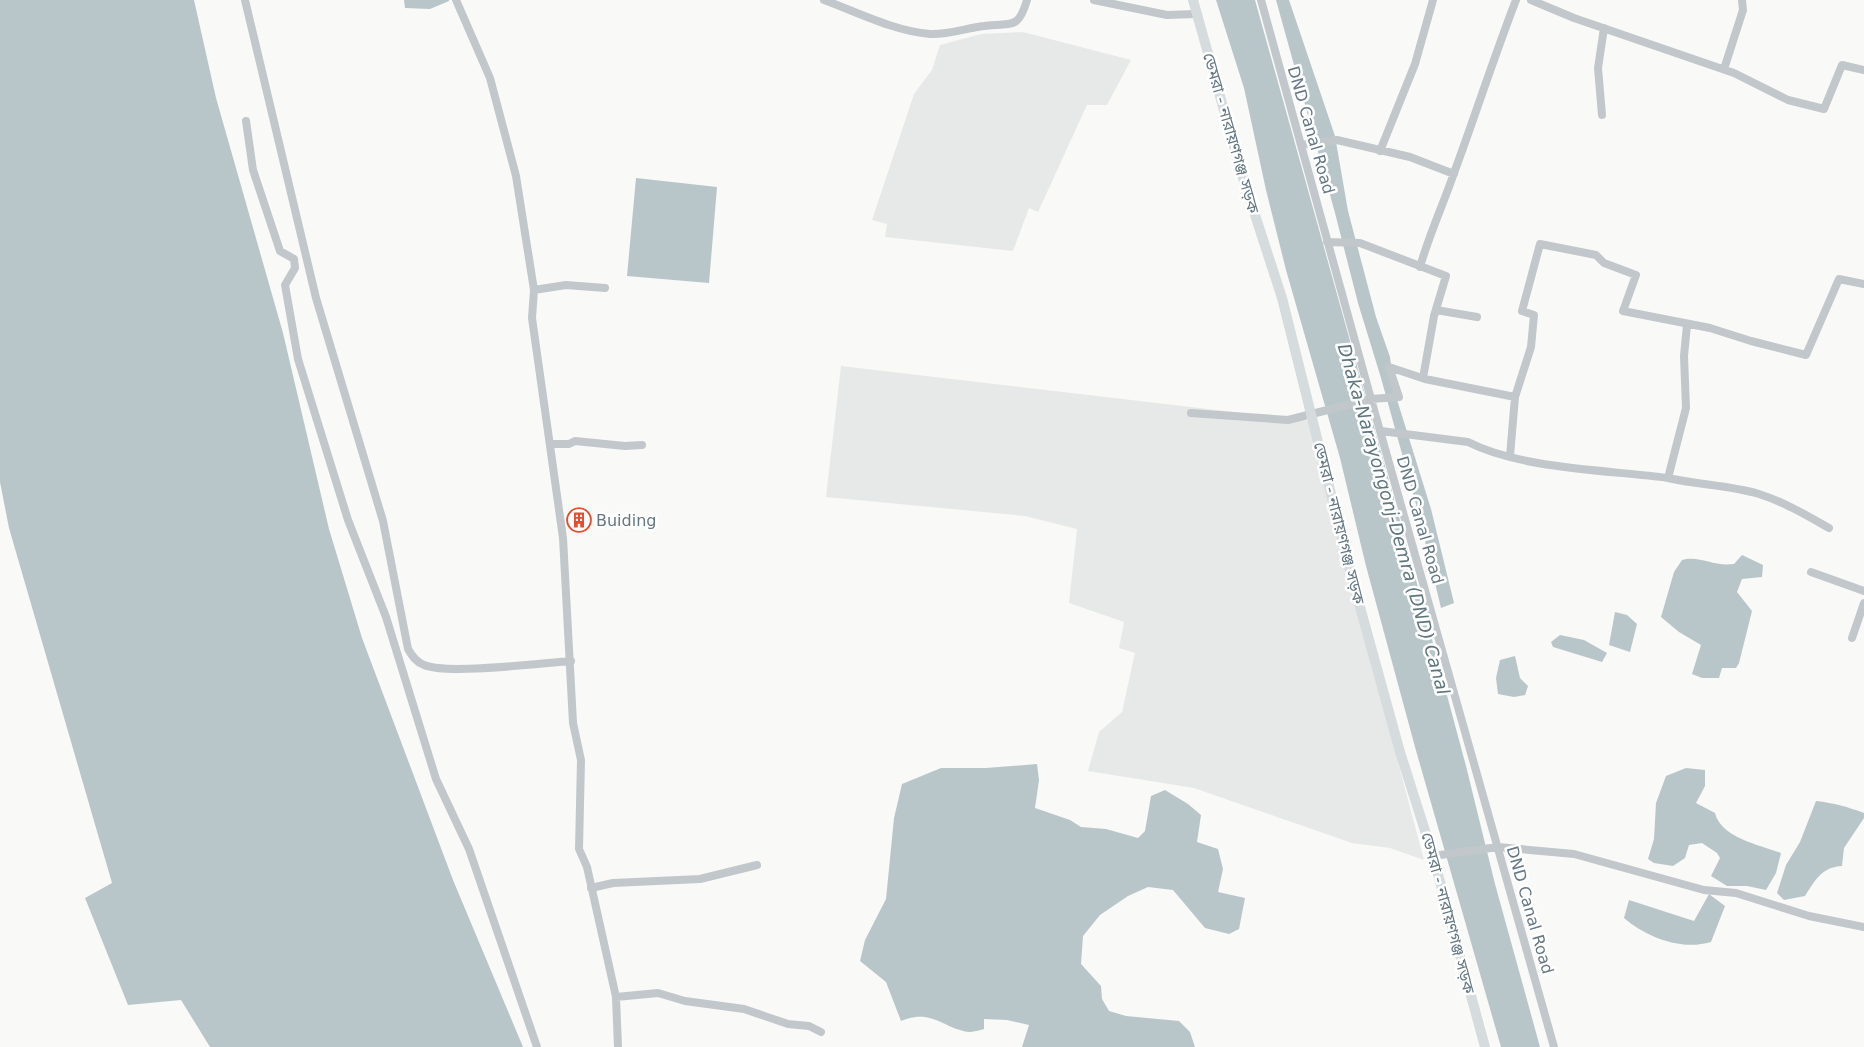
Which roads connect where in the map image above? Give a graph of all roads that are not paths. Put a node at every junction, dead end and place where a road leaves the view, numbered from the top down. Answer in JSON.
{"nodes":[{"id":1,"x":245,"y":0,"type":"edge"},
{"id":2,"x":456,"y":0,"type":"edge"},
{"id":3,"x":824,"y":0,"type":"edge"},
{"id":4,"x":1027,"y":0,"type":"edge"},
{"id":5,"x":1094,"y":0,"type":"edge"},
{"id":6,"x":1193,"y":0,"type":"edge"},
{"id":7,"x":1261,"y":0,"type":"edge"},
{"id":8,"x":1433,"y":0,"type":"edge"},
{"id":9,"x":1516,"y":0,"type":"edge"},
{"id":10,"x":1533,"y":0,"type":"edge"},
{"id":11,"x":1742,"y":0,"type":"edge"},
{"id":12,"x":1196,"y":14,"type":"junction"},
{"id":13,"x":1604,"y":28,"type":"junction"},
{"id":14,"x":1724,"y":69,"type":"junction"},
{"id":15,"x":1864,"y":70,"type":"edge"},
{"id":16,"x":1602,"y":115,"type":"dead end"},
{"id":17,"x":246,"y":121,"type":"dead end"},
{"id":18,"x":1300,"y":145,"type":"junction"},
{"id":19,"x":1380,"y":151,"type":"junction"},
{"id":20,"x":1454,"y":174,"type":"junction"},
{"id":21,"x":1327,"y":242,"type":"junction"},
{"id":22,"x":1420,"y":267,"type":"junction"},
{"id":23,"x":1864,"y":284,"type":"edge"},
{"id":24,"x":605,"y":288,"type":"dead end"},
{"id":25,"x":534,"y":290,"type":"junction"},
{"id":26,"x":1436,"y":310,"type":"junction"},
{"id":27,"x":1477,"y":316,"type":"dead end"},
{"id":28,"x":1687,"y":325,"type":"junction"},
{"id":29,"x":1423,"y":378,"type":"junction"},
{"id":30,"x":1515,"y":397,"type":"junction"},
{"id":31,"x":1371,"y":399,"type":"junction"},
{"id":32,"x":1191,"y":413,"type":"dead end"},
{"id":33,"x":1311,"y":413,"type":"junction"},
{"id":34,"x":1380,"y":431,"type":"junction"},
{"id":35,"x":550,"y":444,"type":"junction"},
{"id":36,"x":642,"y":445,"type":"dead end"},
{"id":37,"x":1510,"y":456,"type":"junction"},
{"id":38,"x":1668,"y":478,"type":"junction"},
{"id":39,"x":1829,"y":528,"type":"dead end"},
{"id":40,"x":1811,"y":572,"type":"dead end"},
{"id":41,"x":1864,"y":591,"type":"edge"},
{"id":42,"x":1864,"y":603,"type":"edge"},
{"id":43,"x":1852,"y":638,"type":"dead end"},
{"id":44,"x":571,"y":661,"type":"junction"},
{"id":45,"x":1498,"y":847,"type":"junction"},
{"id":46,"x":1433,"y":856,"type":"junction"},
{"id":47,"x":757,"y":865,"type":"dead end"},
{"id":48,"x":591,"y":888,"type":"junction"},
{"id":49,"x":1864,"y":927,"type":"edge"},
{"id":50,"x":616,"y":997,"type":"junction"},
{"id":51,"x":821,"y":1032,"type":"dead end"},
{"id":52,"x":537,"y":1047,"type":"edge"},
{"id":53,"x":618,"y":1047,"type":"edge"},
{"id":54,"x":1485,"y":1047,"type":"edge"},
{"id":55,"x":1554,"y":1047,"type":"edge"}],
"edges":[{"from":1,"to":44,"type":"street"},
{"from":2,"to":25,"type":"street"},
{"from":3,"to":4,"type":"street"},
{"from":5,"to":12,"type":"street"},
{"from":6,"to":12,"type":"main road","name":"ডেমরা - নারায়ণগঞ্জ সড়ক"},
{"from":7,"to":18,"type":"street","name":"DND Canal Road"},
{"from":8,"to":19,"type":"street"},
{"from":9,"to":20,"type":"street"},
{"from":10,"to":13,"type":"street"},
{"from":11,"to":14,"type":"street"},
{"from":12,"to":33,"type":"main road","name":"ডেমরা - নারায়ণগঞ্জ সড়ক"},
{"from":13,"to":14,"type":"street"},
{"from":13,"to":16,"type":"street"},
{"from":14,"to":15,"type":"street"},
{"from":17,"to":52,"type":"street"},
{"from":18,"to":19,"type":"street"},
{"from":18,"to":21,"type":"street","name":"DND Canal Road"},
{"from":19,"to":20,"type":"street"},
{"from":20,"to":22,"type":"street"},
{"from":21,"to":22,"type":"street"},
{"from":21,"to":31,"type":"street","name":"DND Canal Road"},
{"from":22,"to":26,"type":"street"},
{"from":23,"to":28,"type":"street"},
{"from":24,"to":25,"type":"street"},
{"from":25,"to":35,"type":"street"},
{"from":26,"to":27,"type":"street"},
{"from":26,"to":29,"type":"street"},
{"from":28,"to":30,"type":"street"},
{"from":28,"to":38,"type":"street"},
{"from":29,"to":30,"type":"street"},
{"from":29,"to":31,"type":"street"},
{"from":30,"to":37,"type":"street"},
{"from":31,"to":33,"type":"street"},
{"from":31,"to":34,"type":"street","name":"DND Canal Road"},
{"from":32,"to":33,"type":"street"},
{"from":33,"to":46,"type":"main road","name":"ডেমরা - নারায়ণগঞ্জ সড়ক"},
{"from":34,"to":37,"type":"street"},
{"from":34,"to":45,"type":"street","name":"DND Canal Road"},
{"from":35,"to":36,"type":"street"},
{"from":35,"to":44,"type":"street"},
{"from":37,"to":38,"type":"street"},
{"from":38,"to":39,"type":"street"},
{"from":40,"to":41,"type":"street"},
{"from":42,"to":43,"type":"street"},
{"from":44,"to":48,"type":"street"},
{"from":45,"to":46,"type":"street"},
{"from":45,"to":49,"type":"street"},
{"from":45,"to":55,"type":"street","name":"DND Canal Road"},
{"from":46,"to":54,"type":"main road","name":"ডেমরা - নারায়ণগঞ্জ সড়ক"},
{"from":47,"to":48,"type":"street"},
{"from":48,"to":50,"type":"street"},
{"from":50,"to":51,"type":"street"},
{"from":50,"to":53,"type":"street"}]}
